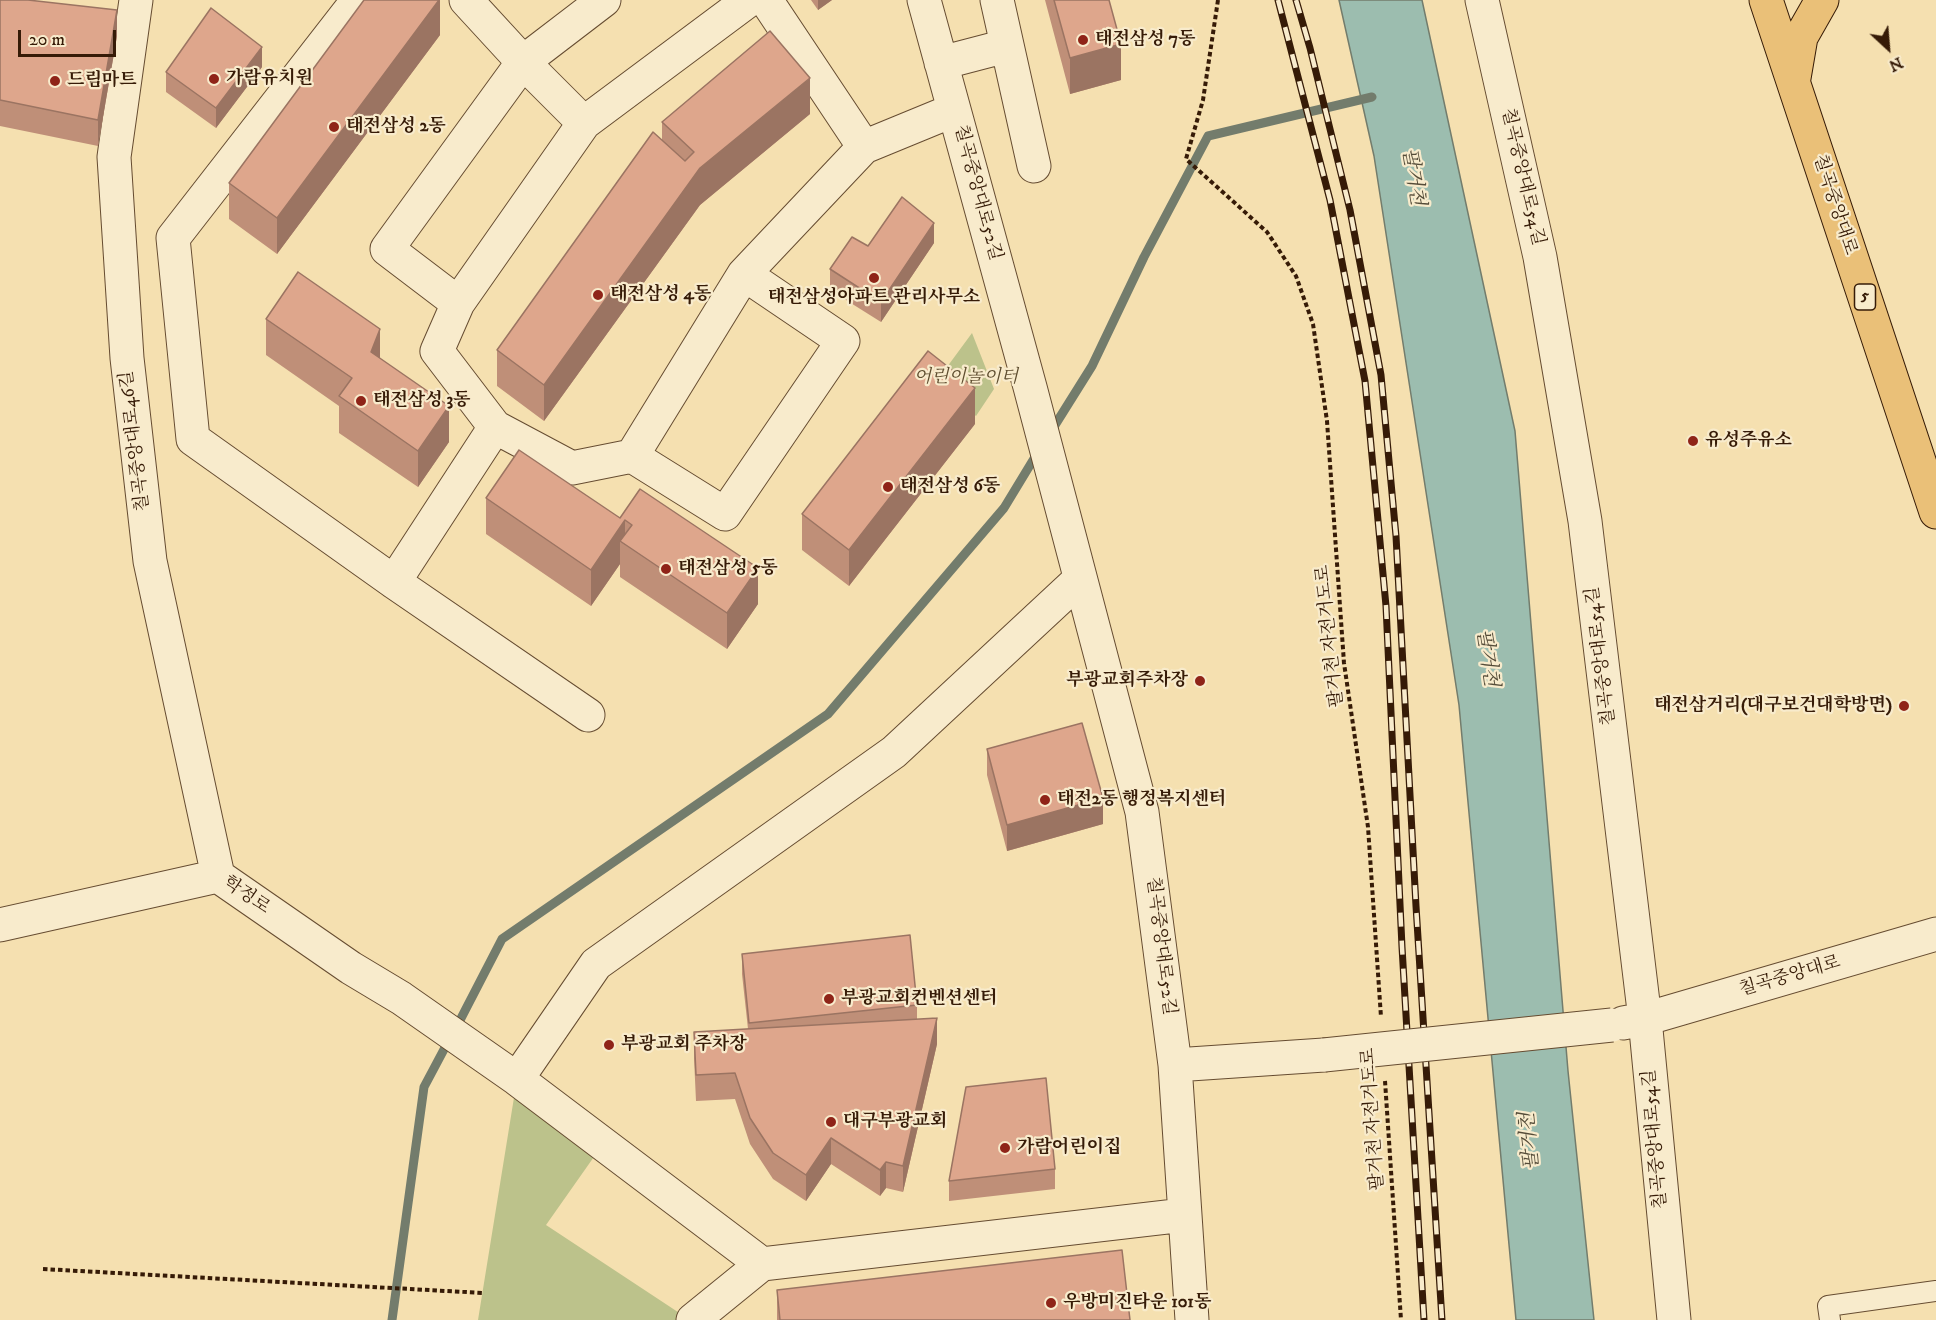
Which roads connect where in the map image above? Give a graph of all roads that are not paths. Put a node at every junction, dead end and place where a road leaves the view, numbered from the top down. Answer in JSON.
{"nodes":[{"id":1,"x":136,"y":0,"type":"edge"},
{"id":2,"x":358,"y":0,"type":"edge"},
{"id":3,"x":466,"y":0,"type":"edge"},
{"id":4,"x":604,"y":0,"type":"edge"},
{"id":5,"x":749,"y":0,"type":"edge"},
{"id":6,"x":766,"y":0,"type":"edge"},
{"id":7,"x":924,"y":0,"type":"edge"},
{"id":8,"x":997,"y":0,"type":"edge"},
{"id":9,"x":1482,"y":0,"type":"edge"},
{"id":10,"x":1766,"y":0,"type":"edge"},
{"id":11,"x":1822,"y":0,"type":"edge"},
{"id":12,"x":1006,"y":46,"type":"junction"},
{"id":13,"x":523,"y":62,"type":"junction"},
{"id":14,"x":941,"y":63,"type":"junction"},
{"id":15,"x":1794,"y":82,"type":"junction"},
{"id":16,"x":954,"y":110,"type":"junction"},
{"id":17,"x":584,"y":123,"type":"junction"},
{"id":18,"x":864,"y":147,"type":"junction"},
{"id":19,"x":1034,"y":166,"type":"dead end"},
{"id":20,"x":744,"y":274,"type":"junction"},
{"id":21,"x":458,"y":303,"type":"junction"},
{"id":22,"x":495,"y":427,"type":"junction"},
{"id":23,"x":632,"y":456,"type":"junction"},
{"id":24,"x":1936,"y":512,"type":"edge"},
{"id":25,"x":1079,"y":580,"type":"junction"},
{"id":26,"x":394,"y":582,"type":"junction"},
{"id":27,"x":588,"y":715,"type":"dead end"},
{"id":28,"x":218,"y":876,"type":"junction"},
{"id":29,"x":0,"y":925,"type":"edge"},
{"id":30,"x":1936,"y":934,"type":"edge"},
{"id":31,"x":1645,"y":1019,"type":"junction"},
{"id":32,"x":1175,"y":1065,"type":"junction"},
{"id":33,"x":517,"y":1080,"type":"junction"},
{"id":34,"x":1184,"y":1215,"type":"junction"},
{"id":35,"x":762,"y":1264,"type":"junction"},
{"id":36,"x":1936,"y":1291,"type":"edge"},
{"id":37,"x":693,"y":1320,"type":"edge"},
{"id":38,"x":1192,"y":1320,"type":"edge"},
{"id":39,"x":1674,"y":1320,"type":"edge"},
{"id":40,"x":1830,"y":1320,"type":"edge"}],
"edges":[{"from":1,"to":28,"type":"street","name":"칠곡중앙대로46길"},
{"from":2,"to":26,"type":"street"},
{"from":3,"to":13,"type":"street"},
{"from":4,"to":13,"type":"street"},
{"from":5,"to":17,"type":"street"},
{"from":6,"to":18,"type":"street"},
{"from":7,"to":14,"type":"street","name":"칠곡중앙대로52길"},
{"from":8,"to":12,"type":"street"},
{"from":9,"to":31,"type":"street","name":"칠곡중앙대로54길"},
{"from":10,"to":15,"type":"main road","name":"칠곡중앙대로","number":"5"},
{"from":11,"to":15,"type":"main road"},
{"from":12,"to":14,"type":"street"},
{"from":12,"to":19,"type":"street"},
{"from":13,"to":17,"type":"street"},
{"from":13,"to":21,"type":"street"},
{"from":14,"to":16,"type":"street","name":"칠곡중앙대로52길"},
{"from":15,"to":24,"type":"main road","name":"칠곡중앙대로","number":"5"},
{"from":16,"to":18,"type":"street"},
{"from":16,"to":25,"type":"street","name":"칠곡중앙대로52길"},
{"from":17,"to":21,"type":"street"},
{"from":18,"to":20,"type":"street"},
{"from":20,"to":23,"type":"street"},
{"from":20,"to":23,"type":"street"},
{"from":21,"to":22,"type":"street"},
{"from":22,"to":23,"type":"street"},
{"from":22,"to":26,"type":"street"},
{"from":25,"to":32,"type":"street","name":"칠곡중앙대로52길"},
{"from":25,"to":33,"type":"street"},
{"from":26,"to":27,"type":"street"},
{"from":28,"to":29,"type":"street","name":"학정로"},
{"from":28,"to":33,"type":"street","name":"학정로"},
{"from":30,"to":31,"type":"street","name":"칠곡중앙대로"},
{"from":31,"to":32,"type":"street","name":"칠곡중앙대로","bridge":true},
{"from":31,"to":39,"type":"street","name":"칠곡중앙대로54길"},
{"from":32,"to":34,"type":"street","name":"칠곡중앙대로52길"},
{"from":33,"to":35,"type":"street","name":"학정로"},
{"from":34,"to":35,"type":"street"},
{"from":34,"to":38,"type":"street","name":"칠곡중앙대로52길"},
{"from":35,"to":37,"type":"street"},
{"from":36,"to":40,"type":"lane"}]}
